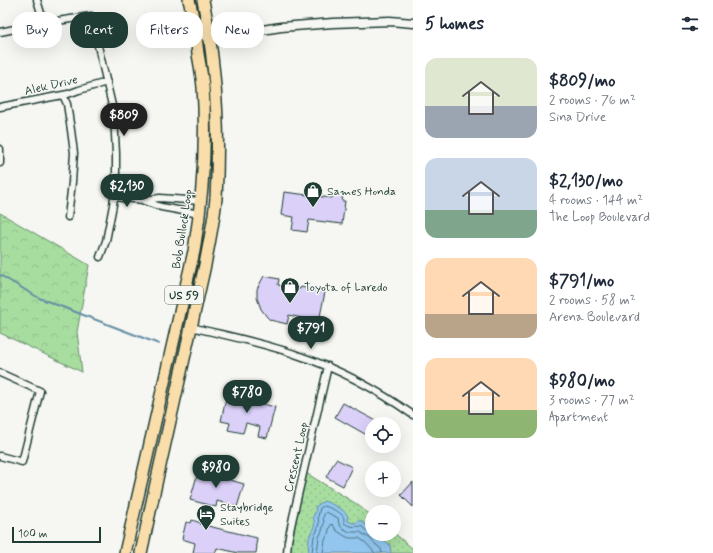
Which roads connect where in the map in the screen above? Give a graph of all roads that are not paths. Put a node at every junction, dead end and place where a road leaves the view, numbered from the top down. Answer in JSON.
{"nodes":[{"id":1,"x":38,"y":0,"type":"edge"},
{"id":2,"x":189,"y":0,"type":"edge"},
{"id":3,"x":203,"y":0,"type":"edge"},
{"id":4,"x":41,"y":12,"type":"edge"},
{"id":5,"x":192,"y":12,"type":"edge"},
{"id":6,"x":62,"y":20,"type":"edge"},
{"id":7,"x":413,"y":24,"type":"edge"},
{"id":8,"x":12,"y":30,"type":"edge"},
{"id":9,"x":0,"y":32,"type":"edge"},
{"id":10,"x":203,"y":35,"type":"edge"},
{"id":11,"x":210,"y":38,"type":"junction"},
{"id":12,"x":198,"y":48,"type":"edge"},
{"id":13,"x":107,"y":82,"type":"junction"},
{"id":14,"x":63,"y":95,"type":"junction"},
{"id":15,"x":0,"y":108,"type":"edge"},
{"id":16,"x":0,"y":149,"type":"edge"},
{"id":17,"x":0,"y":163,"type":"edge"},
{"id":18,"x":114,"y":198,"type":"junction"},
{"id":19,"x":143,"y":200,"type":"junction"},
{"id":20,"x":201,"y":201,"type":"junction"},
{"id":21,"x":200,"y":214,"type":"junction"},
{"id":22,"x":68,"y":217,"type":"dead end"},
{"id":23,"x":100,"y":257,"type":"dead end"},
{"id":24,"x":191,"y":327,"type":"junction"},
{"id":25,"x":328,"y":366,"type":"junction"},
{"id":26,"x":0,"y":373,"type":"edge"},
{"id":27,"x":413,"y":415,"type":"edge"},
{"id":28,"x":0,"y":456,"type":"edge"},
{"id":29,"x":125,"y":553,"type":"edge"},
{"id":30,"x":141,"y":553,"type":"edge"},
{"id":31,"x":287,"y":553,"type":"edge"}],
"edges":[{"from":1,"to":4,"type":"street"},
{"from":2,"to":5,"type":"highway","name":"Bob Bullock Loop","number":"US 59"},
{"from":3,"to":11,"type":"highway","number":"US 59"},
{"from":6,"to":13,"type":"street"},
{"from":7,"to":11,"type":"street"},
{"from":8,"to":9,"type":"street"},
{"from":10,"to":11,"type":"street"},
{"from":11,"to":24,"type":"highway","number":"US 59"},
{"from":12,"to":20,"type":"highway","name":"Bob Bullock Loop","number":"US 59"},
{"from":13,"to":14,"type":"street","name":"Alek Drive"},
{"from":13,"to":18,"type":"street"},
{"from":14,"to":15,"type":"street","name":"Alek Drive"},
{"from":14,"to":22,"type":"street"},
{"from":16,"to":17,"type":"street"},
{"from":18,"to":19,"type":"street"},
{"from":18,"to":23,"type":"street"},
{"from":19,"to":20,"type":"street"},
{"from":19,"to":21,"type":"street"},
{"from":20,"to":21,"type":"highway","name":"Bob Bullock Loop","number":"US 59"},
{"from":21,"to":29,"type":"highway","name":"Bob Bullock Loop","number":"US 59"},
{"from":24,"to":25,"type":"street"},
{"from":24,"to":30,"type":"highway","number":"US 59"},
{"from":25,"to":27,"type":"street"},
{"from":25,"to":31,"type":"street","name":"Crescent Loop"},
{"from":26,"to":28,"type":"street"}]}
